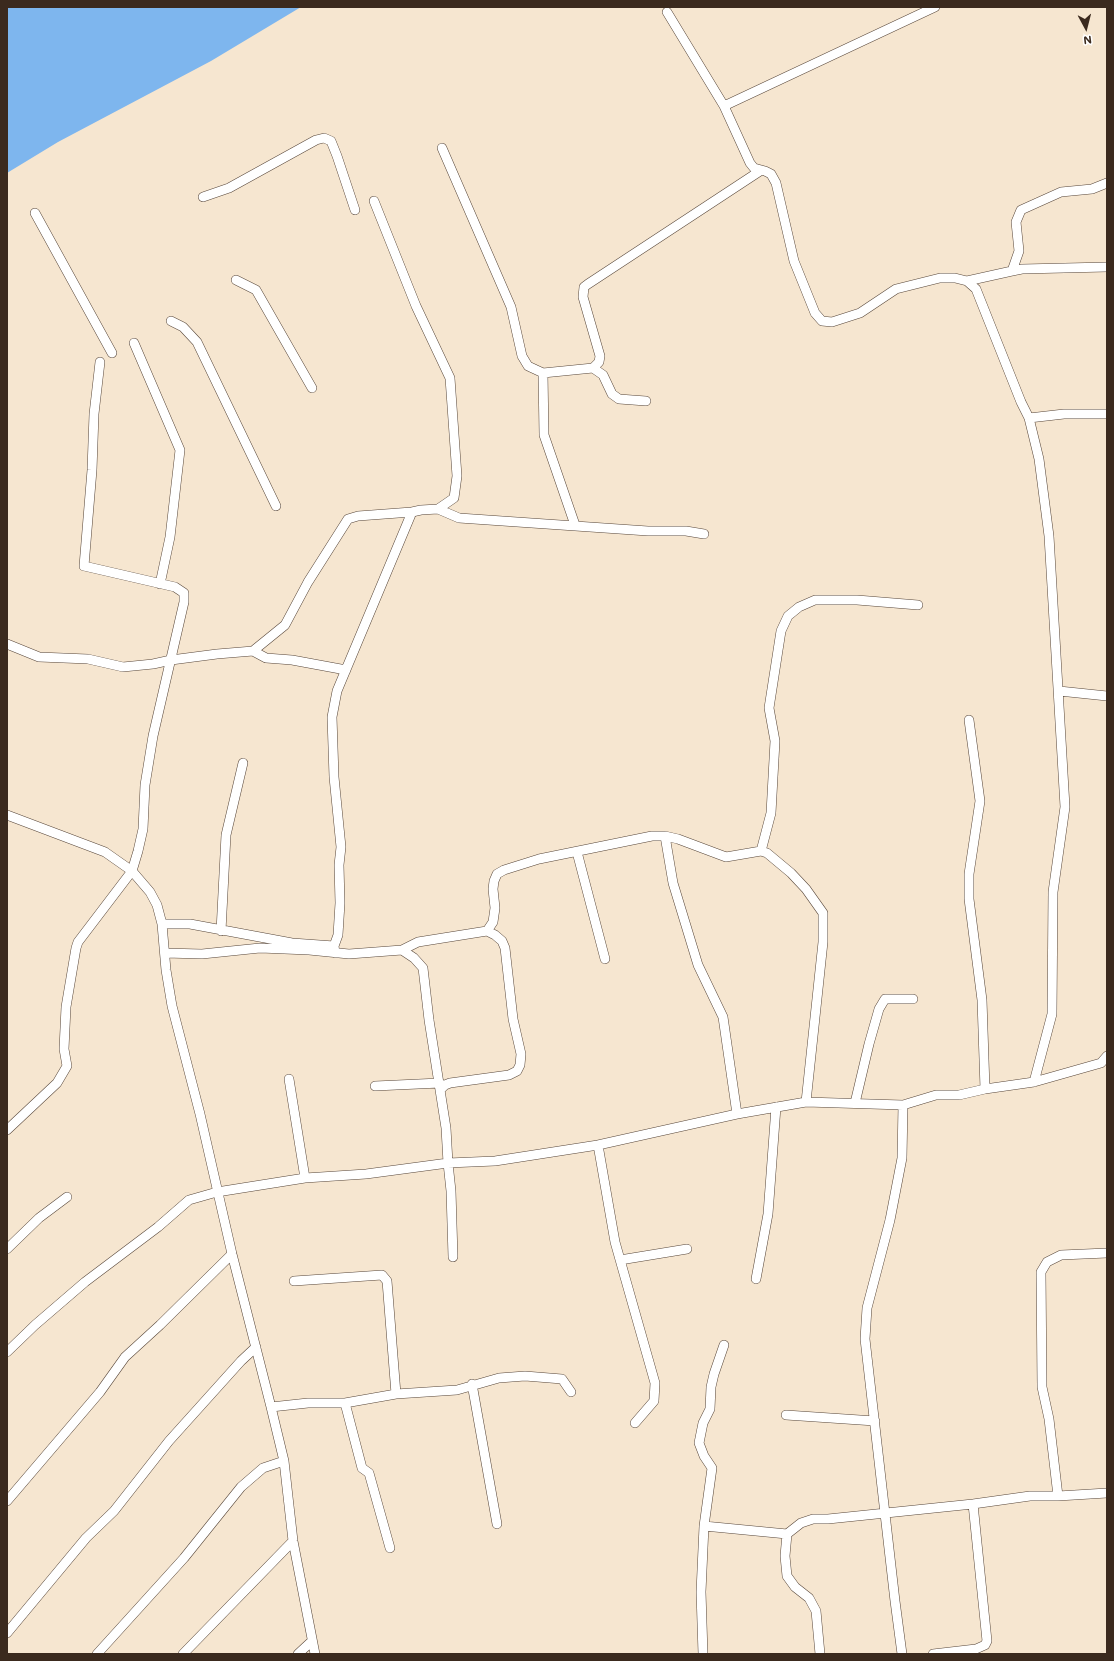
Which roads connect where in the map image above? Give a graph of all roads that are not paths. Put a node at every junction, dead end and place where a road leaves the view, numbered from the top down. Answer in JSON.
{"nodes":[{"id":1,"x":935,"y":7,"type":"edge"},
{"id":2,"x":667,"y":12,"type":"dead end"},
{"id":3,"x":724,"y":106,"type":"junction"},
{"id":4,"x":442,"y":148,"type":"dead end"},
{"id":5,"x":760,"y":170,"type":"junction"},
{"id":6,"x":1107,"y":183,"type":"edge"},
{"id":7,"x":203,"y":197,"type":"dead end"},
{"id":8,"x":374,"y":202,"type":"dead end"},
{"id":9,"x":355,"y":210,"type":"dead end"},
{"id":10,"x":35,"y":213,"type":"dead end"},
{"id":11,"x":1107,"y":267,"type":"edge"},
{"id":12,"x":1012,"y":272,"type":"junction"},
{"id":13,"x":236,"y":280,"type":"dead end"},
{"id":14,"x":967,"y":281,"type":"junction"},
{"id":15,"x":171,"y":321,"type":"dead end"},
{"id":16,"x":134,"y":343,"type":"dead end"},
{"id":17,"x":112,"y":354,"type":"dead end"},
{"id":18,"x":100,"y":362,"type":"dead end"},
{"id":19,"x":593,"y":368,"type":"junction"},
{"id":20,"x":543,"y":373,"type":"junction"},
{"id":21,"x":312,"y":388,"type":"dead end"},
{"id":22,"x":646,"y":401,"type":"dead end"},
{"id":23,"x":1107,"y":414,"type":"edge"},
{"id":24,"x":1030,"y":418,"type":"junction"},
{"id":25,"x":276,"y":506,"type":"dead end"},
{"id":26,"x":438,"y":509,"type":"junction"},
{"id":27,"x":412,"y":512,"type":"junction"},
{"id":28,"x":575,"y":525,"type":"junction"},
{"id":29,"x":704,"y":534,"type":"dead end"},
{"id":30,"x":160,"y":584,"type":"junction"},
{"id":31,"x":918,"y":605,"type":"dead end"},
{"id":32,"x":7,"y":644,"type":"edge"},
{"id":33,"x":253,"y":651,"type":"junction"},
{"id":34,"x":171,"y":660,"type":"junction"},
{"id":35,"x":346,"y":670,"type":"junction"},
{"id":36,"x":1059,"y":691,"type":"junction"},
{"id":37,"x":1107,"y":696,"type":"edge"},
{"id":38,"x":968,"y":720,"type":"dead end"},
{"id":39,"x":243,"y":763,"type":"dead end"},
{"id":40,"x":7,"y":815,"type":"edge"},
{"id":41,"x":665,"y":836,"type":"junction"},
{"id":42,"x":577,"y":852,"type":"junction"},
{"id":43,"x":761,"y":852,"type":"junction"},
{"id":44,"x":132,"y":871,"type":"junction"},
{"id":45,"x":162,"y":924,"type":"junction"},
{"id":46,"x":221,"y":931,"type":"junction"},
{"id":47,"x":487,"y":931,"type":"junction"},
{"id":48,"x":334,"y":950,"type":"junction"},
{"id":49,"x":402,"y":950,"type":"junction"},
{"id":50,"x":165,"y":953,"type":"junction"},
{"id":51,"x":605,"y":959,"type":"dead end"},
{"id":52,"x":913,"y":998,"type":"dead end"},
{"id":53,"x":1107,"y":1056,"type":"edge"},
{"id":54,"x":289,"y":1079,"type":"dead end"},
{"id":55,"x":1034,"y":1082,"type":"junction"},
{"id":56,"x":375,"y":1086,"type":"dead end"},
{"id":57,"x":440,"y":1086,"type":"junction"},
{"id":58,"x":985,"y":1089,"type":"junction"},
{"id":59,"x":806,"y":1102,"type":"junction"},
{"id":60,"x":856,"y":1103,"type":"junction"},
{"id":61,"x":903,"y":1104,"type":"junction"},
{"id":62,"x":776,"y":1107,"type":"junction"},
{"id":63,"x":737,"y":1114,"type":"junction"},
{"id":64,"x":7,"y":1130,"type":"edge"},
{"id":65,"x":598,"y":1145,"type":"junction"},
{"id":66,"x":448,"y":1163,"type":"junction"},
{"id":67,"x":305,"y":1178,"type":"junction"},
{"id":68,"x":216,"y":1192,"type":"junction"},
{"id":69,"x":67,"y":1197,"type":"dead end"},
{"id":70,"x":7,"y":1249,"type":"edge"},
{"id":71,"x":686,"y":1249,"type":"dead end"},
{"id":72,"x":1107,"y":1253,"type":"edge"},
{"id":73,"x":232,"y":1254,"type":"junction"},
{"id":74,"x":453,"y":1257,"type":"dead end"},
{"id":75,"x":620,"y":1260,"type":"junction"},
{"id":76,"x":756,"y":1279,"type":"dead end"},
{"id":77,"x":294,"y":1281,"type":"dead end"},
{"id":78,"x":724,"y":1345,"type":"dead end"},
{"id":79,"x":256,"y":1347,"type":"junction"},
{"id":80,"x":7,"y":1352,"type":"edge"},
{"id":81,"x":472,"y":1384,"type":"junction"},
{"id":82,"x":571,"y":1392,"type":"dead end"},
{"id":83,"x":396,"y":1394,"type":"junction"},
{"id":84,"x":345,"y":1403,"type":"junction"},
{"id":85,"x":272,"y":1406,"type":"junction"},
{"id":86,"x":786,"y":1414,"type":"dead end"},
{"id":87,"x":875,"y":1421,"type":"junction"},
{"id":88,"x":635,"y":1423,"type":"dead end"},
{"id":89,"x":284,"y":1461,"type":"junction"},
{"id":90,"x":1107,"y":1492,"type":"edge"},
{"id":91,"x":1058,"y":1496,"type":"junction"},
{"id":92,"x":7,"y":1501,"type":"edge"},
{"id":93,"x":974,"y":1504,"type":"junction"},
{"id":94,"x":885,"y":1513,"type":"junction"},
{"id":95,"x":497,"y":1524,"type":"dead end"},
{"id":96,"x":704,"y":1526,"type":"junction"},
{"id":97,"x":787,"y":1534,"type":"junction"},
{"id":98,"x":293,"y":1541,"type":"junction"},
{"id":99,"x":390,"y":1548,"type":"dead end"},
{"id":100,"x":7,"y":1633,"type":"edge"},
{"id":101,"x":312,"y":1641,"type":"junction"},
{"id":102,"x":98,"y":1654,"type":"edge"},
{"id":103,"x":182,"y":1654,"type":"edge"},
{"id":104,"x":298,"y":1654,"type":"edge"},
{"id":105,"x":315,"y":1654,"type":"edge"},
{"id":106,"x":703,"y":1654,"type":"edge"},
{"id":107,"x":820,"y":1654,"type":"edge"},
{"id":108,"x":902,"y":1654,"type":"edge"},
{"id":109,"x":933,"y":1654,"type":"edge"}],
"edges":[{"from":1,"to":3,"type":"street"},
{"from":2,"to":3,"type":"street"},
{"from":3,"to":5,"type":"street"},
{"from":4,"to":20,"type":"street"},
{"from":5,"to":14,"type":"street"},
{"from":5,"to":19,"type":"street"},
{"from":6,"to":12,"type":"street"},
{"from":7,"to":9,"type":"street"},
{"from":8,"to":26,"type":"street"},
{"from":10,"to":17,"type":"street"},
{"from":11,"to":12,"type":"street"},
{"from":12,"to":14,"type":"street"},
{"from":13,"to":21,"type":"street"},
{"from":14,"to":24,"type":"street"},
{"from":15,"to":25,"type":"street"},
{"from":16,"to":30,"type":"street"},
{"from":18,"to":30,"type":"street"},
{"from":19,"to":20,"type":"street"},
{"from":19,"to":22,"type":"street"},
{"from":20,"to":28,"type":"street"},
{"from":23,"to":24,"type":"street"},
{"from":24,"to":36,"type":"street"},
{"from":26,"to":27,"type":"street"},
{"from":26,"to":28,"type":"street"},
{"from":27,"to":33,"type":"street"},
{"from":27,"to":35,"type":"street"},
{"from":28,"to":29,"type":"street"},
{"from":30,"to":34,"type":"street"},
{"from":31,"to":43,"type":"street"},
{"from":32,"to":34,"type":"street"},
{"from":33,"to":34,"type":"street"},
{"from":33,"to":35,"type":"street"},
{"from":34,"to":44,"type":"street"},
{"from":35,"to":48,"type":"street"},
{"from":36,"to":37,"type":"street"},
{"from":36,"to":55,"type":"street"},
{"from":38,"to":58,"type":"street"},
{"from":39,"to":46,"type":"street"},
{"from":40,"to":44,"type":"street"},
{"from":41,"to":42,"type":"street"},
{"from":41,"to":43,"type":"street"},
{"from":41,"to":63,"type":"street"},
{"from":42,"to":47,"type":"street"},
{"from":42,"to":51,"type":"street"},
{"from":43,"to":59,"type":"street"},
{"from":44,"to":45,"type":"street"},
{"from":44,"to":64,"type":"street"},
{"from":45,"to":46,"type":"street"},
{"from":45,"to":50,"type":"street"},
{"from":46,"to":48,"type":"street"},
{"from":47,"to":49,"type":"street"},
{"from":47,"to":57,"type":"street"},
{"from":48,"to":49,"type":"street"},
{"from":48,"to":50,"type":"street"},
{"from":49,"to":57,"type":"street"},
{"from":50,"to":68,"type":"street"},
{"from":52,"to":60,"type":"street"},
{"from":53,"to":55,"type":"street"},
{"from":54,"to":67,"type":"street"},
{"from":55,"to":58,"type":"street"},
{"from":56,"to":57,"type":"street"},
{"from":57,"to":66,"type":"street"},
{"from":58,"to":61,"type":"street"},
{"from":59,"to":60,"type":"street"},
{"from":59,"to":62,"type":"street"},
{"from":60,"to":61,"type":"street"},
{"from":61,"to":87,"type":"street"},
{"from":62,"to":63,"type":"street"},
{"from":62,"to":76,"type":"street"},
{"from":63,"to":65,"type":"street"},
{"from":65,"to":66,"type":"street"},
{"from":65,"to":75,"type":"street"},
{"from":66,"to":67,"type":"street"},
{"from":66,"to":74,"type":"street"},
{"from":67,"to":68,"type":"street"},
{"from":68,"to":73,"type":"street"},
{"from":68,"to":80,"type":"street"},
{"from":69,"to":70,"type":"street"},
{"from":71,"to":75,"type":"street"},
{"from":72,"to":91,"type":"street"},
{"from":73,"to":79,"type":"street"},
{"from":73,"to":92,"type":"street"},
{"from":75,"to":88,"type":"street"},
{"from":77,"to":83,"type":"street"},
{"from":78,"to":96,"type":"street"},
{"from":79,"to":85,"type":"street"},
{"from":79,"to":100,"type":"street"},
{"from":81,"to":82,"type":"street"},
{"from":81,"to":83,"type":"street"},
{"from":81,"to":95,"type":"street"},
{"from":83,"to":84,"type":"street"},
{"from":84,"to":85,"type":"street"},
{"from":84,"to":99,"type":"street"},
{"from":85,"to":89,"type":"street"},
{"from":86,"to":87,"type":"street"},
{"from":87,"to":94,"type":"street"},
{"from":89,"to":98,"type":"street"},
{"from":89,"to":102,"type":"street"},
{"from":90,"to":91,"type":"street"},
{"from":91,"to":93,"type":"street"},
{"from":93,"to":94,"type":"street"},
{"from":93,"to":109,"type":"street"},
{"from":94,"to":97,"type":"street"},
{"from":94,"to":108,"type":"street"},
{"from":96,"to":97,"type":"street"},
{"from":96,"to":106,"type":"street"},
{"from":97,"to":107,"type":"street"},
{"from":98,"to":101,"type":"street"},
{"from":98,"to":103,"type":"street"},
{"from":101,"to":104,"type":"street"},
{"from":101,"to":105,"type":"street"}]}
